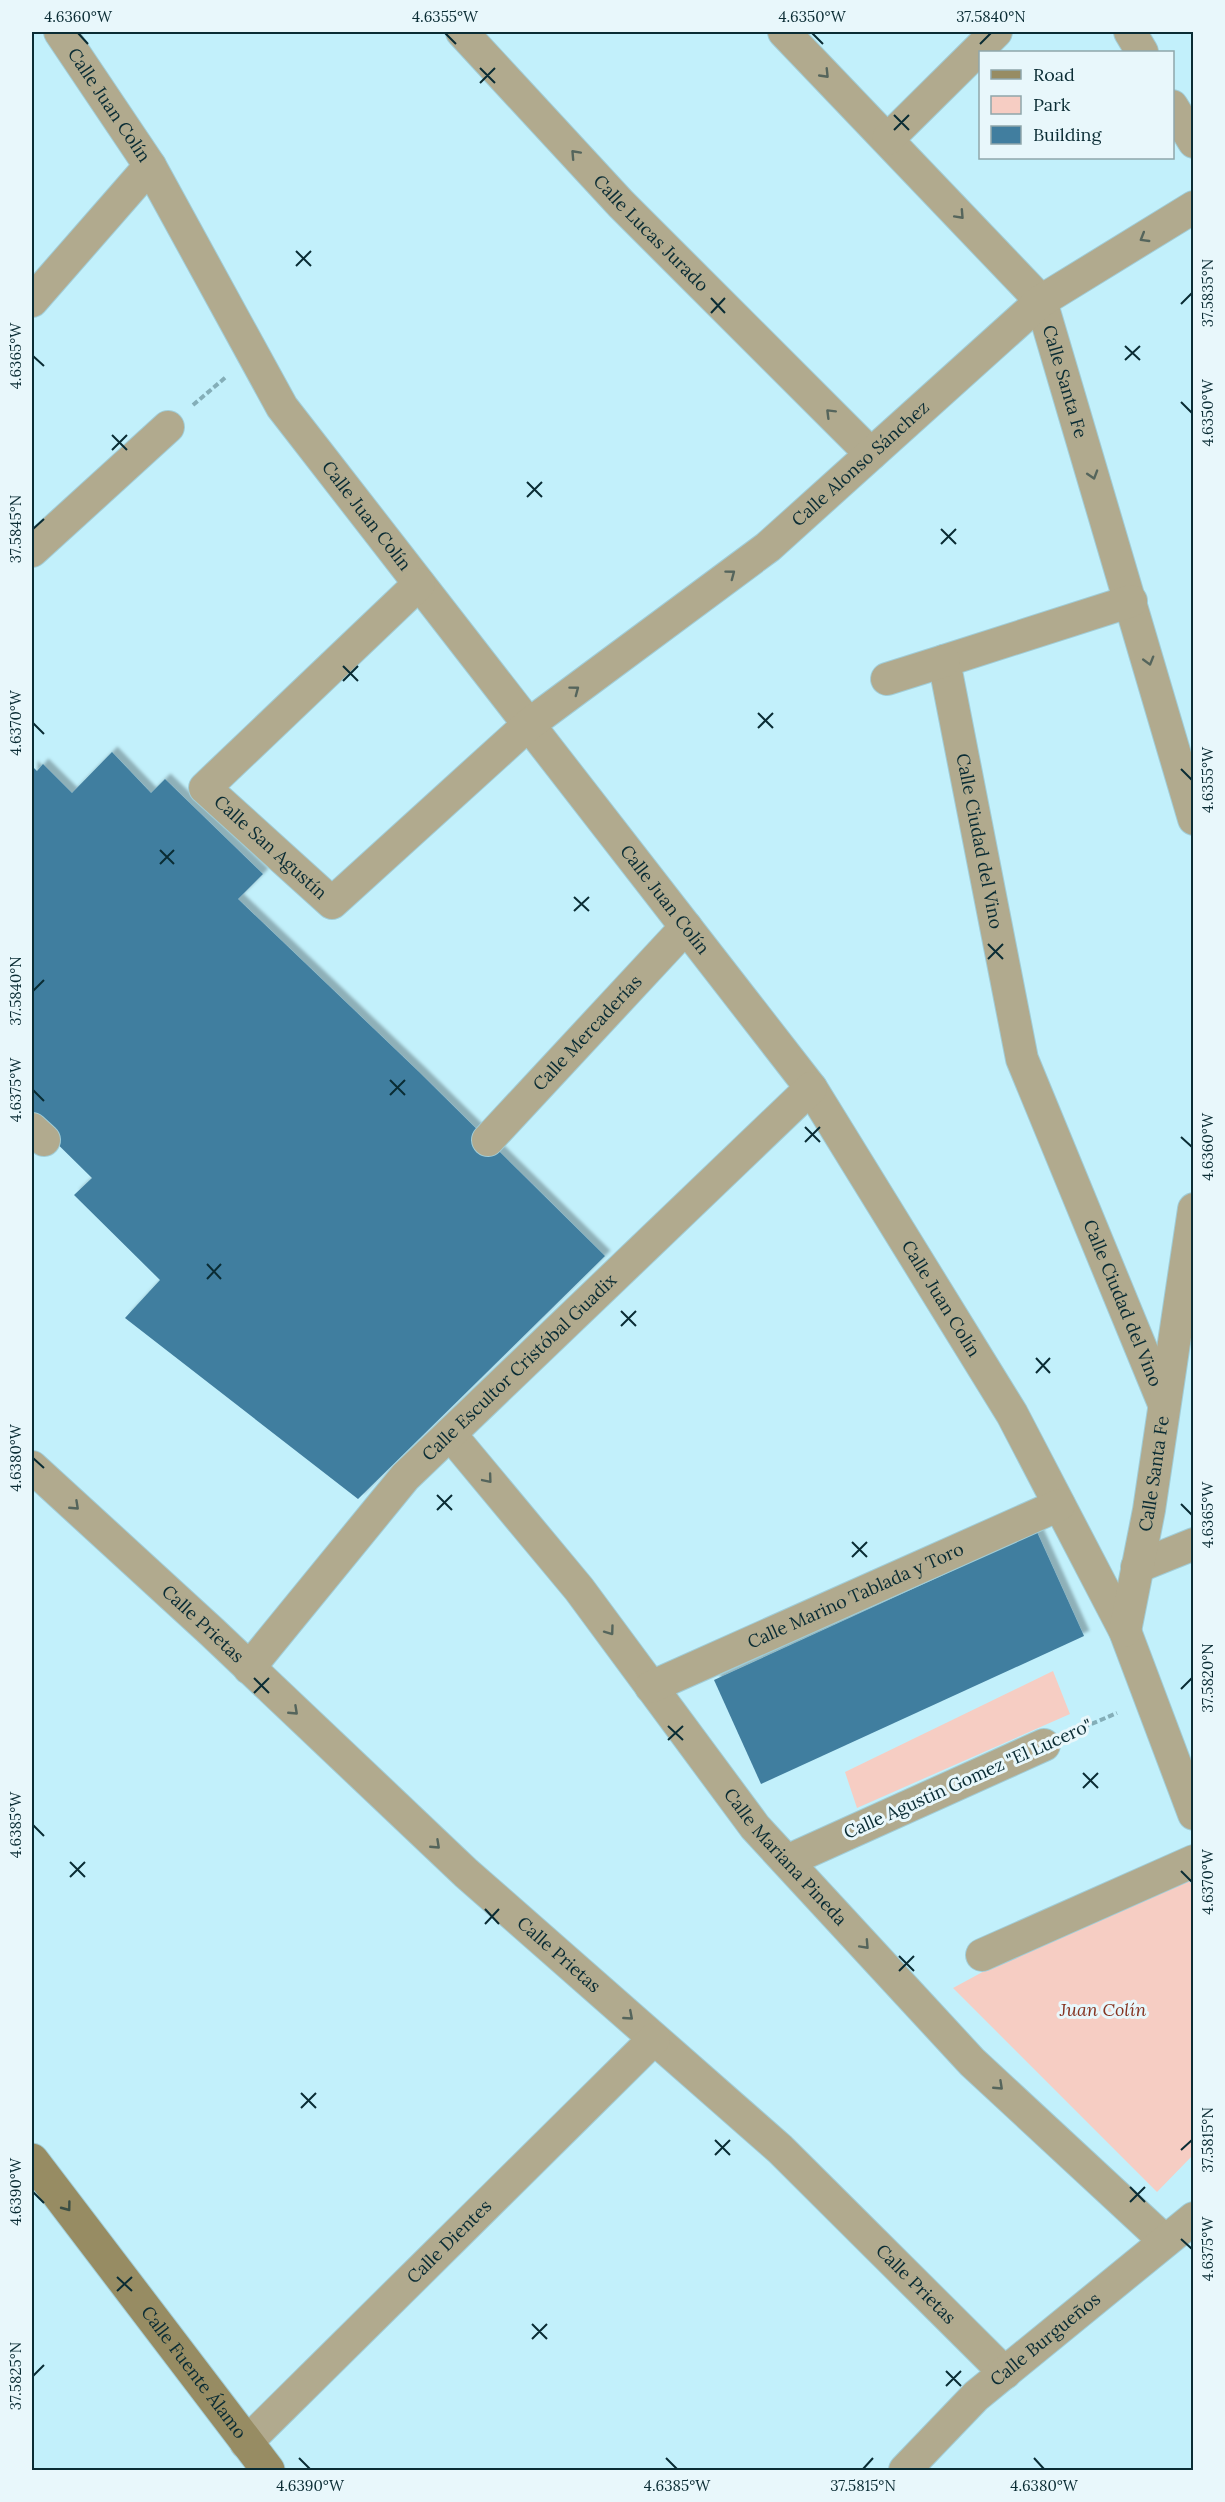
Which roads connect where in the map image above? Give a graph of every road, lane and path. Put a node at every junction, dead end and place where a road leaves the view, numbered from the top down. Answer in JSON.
{"nodes":[{"id":1,"x":60,"y":32,"type":"edge"},
{"id":2,"x":462,"y":32,"type":"edge"},
{"id":3,"x":784,"y":32,"type":"edge"},
{"id":4,"x":996,"y":32,"type":"edge"},
{"id":5,"x":1130,"y":32,"type":"edge"},
{"id":6,"x":1141,"y":51,"type":"edge"},
{"id":7,"x":1174,"y":108,"type":"edge"},
{"id":8,"x":888,"y":139,"type":"junction"},
{"id":9,"x":1194,"y":142,"type":"edge"},
{"id":10,"x":150,"y":166,"type":"junction"},
{"id":11,"x":1194,"y":207,"type":"edge"},
{"id":12,"x":1041,"y":300,"type":"junction"},
{"id":13,"x":32,"y":301,"type":"edge"},
{"id":14,"x":253,"y":354,"type":"junction"},
{"id":15,"x":168,"y":427,"type":"joint"},
{"id":16,"x":871,"y":454,"type":"junction"},
{"id":17,"x":32,"y":551,"type":"edge"},
{"id":18,"x":419,"y":584,"type":"junction"},
{"id":19,"x":1131,"y":601,"type":"junction"},
{"id":20,"x":944,"y":661,"type":"junction"},
{"id":21,"x":887,"y":679,"type":"dead end"},
{"id":22,"x":528,"y":725,"type":"junction"},
{"id":23,"x":1194,"y":819,"type":"edge"},
{"id":24,"x":686,"y":927,"type":"junction"},
{"id":25,"x":811,"y":1088,"type":"junction"},
{"id":26,"x":488,"y":1140,"type":"dead end"},
{"id":27,"x":1193,"y":1214,"type":"edge"},
{"id":28,"x":1164,"y":1404,"type":"junction"},
{"id":29,"x":450,"y":1434,"type":"junction"},
{"id":30,"x":32,"y":1467,"type":"edge"},
{"id":31,"x":1059,"y":1504,"type":"junction"},
{"id":32,"x":1194,"y":1544,"type":"edge"},
{"id":33,"x":1137,"y":1567,"type":"junction"},
{"id":34,"x":1125,"y":1631,"type":"junction"},
{"id":35,"x":249,"y":1668,"type":"junction"},
{"id":36,"x":651,"y":1687,"type":"junction"},
{"id":37,"x":1150,"y":1698,"type":"junction"},
{"id":38,"x":1044,"y":1745,"type":"joint"},
{"id":39,"x":1194,"y":1814,"type":"edge"},
{"id":40,"x":787,"y":1861,"type":"junction"},
{"id":41,"x":1194,"y":1861,"type":"edge"},
{"id":42,"x":982,"y":1955,"type":"dead end"},
{"id":43,"x":654,"y":2039,"type":"junction"},
{"id":44,"x":32,"y":2160,"type":"edge"},
{"id":45,"x":1194,"y":2218,"type":"edge"},
{"id":46,"x":1166,"y":2241,"type":"junction"},
{"id":47,"x":1005,"y":2373,"type":"junction"},
{"id":48,"x":246,"y":2444,"type":"junction"},
{"id":49,"x":268,"y":2470,"type":"edge"},
{"id":50,"x":905,"y":2470,"type":"edge"}],
"edges":[{"from":1,"to":10,"type":"street","name":"Calle Juan Colín"},
{"from":16,"to":2,"type":"street","name":"Calle Lucas Jurado","one_way":true},
{"from":3,"to":8,"type":"street","name":"Calle Santa Fe","one_way":true},
{"from":4,"to":8,"type":"street"},
{"from":5,"to":6,"type":"street"},
{"from":7,"to":9,"type":"street"},
{"from":8,"to":12,"type":"street","name":"Calle Santa Fe","one_way":true},
{"from":10,"to":13,"type":"street"},
{"from":10,"to":14,"type":"street","name":"Calle Juan Colín"},
{"from":11,"to":12,"type":"street","name":"Calle Alonso Sánchez","one_way":true},
{"from":12,"to":16,"type":"street","name":"Calle Alonso Sánchez"},
{"from":12,"to":19,"type":"street","name":"Calle Santa Fe","one_way":true},
{"from":14,"to":15,"type":"path"},
{"from":14,"to":18,"type":"street","name":"Calle Juan Colín"},
{"from":15,"to":17,"type":"street"},
{"from":22,"to":16,"type":"street","name":"Calle Alonso Sánchez","one_way":true},
{"from":18,"to":22,"type":"street","name":"Calle Juan Colín"},
{"from":18,"to":22,"type":"street","name":"Calle San Agustín"},
{"from":19,"to":20,"type":"street"},
{"from":19,"to":23,"type":"street","name":"Calle Santa Fe","one_way":true},
{"from":20,"to":21,"type":"street"},
{"from":20,"to":28,"type":"street","name":"Calle Ciudad del Vino"},
{"from":22,"to":24,"type":"street","name":"Calle Juan Colín"},
{"from":24,"to":25,"type":"street","name":"Calle Juan Colín"},
{"from":24,"to":26,"type":"street","name":"Calle Mercaderías"},
{"from":25,"to":29,"type":"street","name":"Calle Escultor Cristóbal Guadix"},
{"from":25,"to":31,"type":"street","name":"Calle Juan Colín"},
{"from":27,"to":28,"type":"street","name":"Calle Santa Fe"},
{"from":28,"to":33,"type":"street","name":"Calle Santa Fe"},
{"from":29,"to":35,"type":"street","name":"Calle Escultor Cristóbal Guadix"},
{"from":29,"to":36,"type":"street","name":"Calle Mariana Pineda","one_way":true},
{"from":30,"to":35,"type":"street","name":"Calle Prietas","one_way":true},
{"from":31,"to":34,"type":"street","name":"Calle Juan Colín"},
{"from":31,"to":36,"type":"street","name":"Calle Marino Tablada y Toro"},
{"from":32,"to":33,"type":"street"},
{"from":33,"to":34,"type":"street","name":"Calle Santa Fe"},
{"from":34,"to":37,"type":"street","name":"Calle Juan Colín"},
{"from":35,"to":43,"type":"street","name":"Calle Prietas","one_way":true},
{"from":36,"to":40,"type":"street","name":"Calle Mariana Pineda"},
{"from":37,"to":38,"type":"path","name":"Calle Agustin Gomez \"El Lucero\""},
{"from":37,"to":39,"type":"street","name":"Calle Juan Colín"},
{"from":38,"to":40,"type":"street","name":"Calle Agustin Gomez \"El Lucero\""},
{"from":40,"to":46,"type":"street","name":"Calle Mariana Pineda","one_way":true},
{"from":41,"to":42,"type":"street"},
{"from":43,"to":47,"type":"street","name":"Calle Prietas"},
{"from":43,"to":48,"type":"street","name":"Calle Dientes"},
{"from":44,"to":48,"type":"street","name":"Calle Fuente Álamo","one_way":true},
{"from":45,"to":46,"type":"street","name":"Calle Burgueños"},
{"from":46,"to":47,"type":"street","name":"Calle Burgueños"},
{"from":47,"to":50,"type":"street","name":"Calle Burgueños"},
{"from":48,"to":49,"type":"street","name":"Calle Fuente Álamo"}]}
